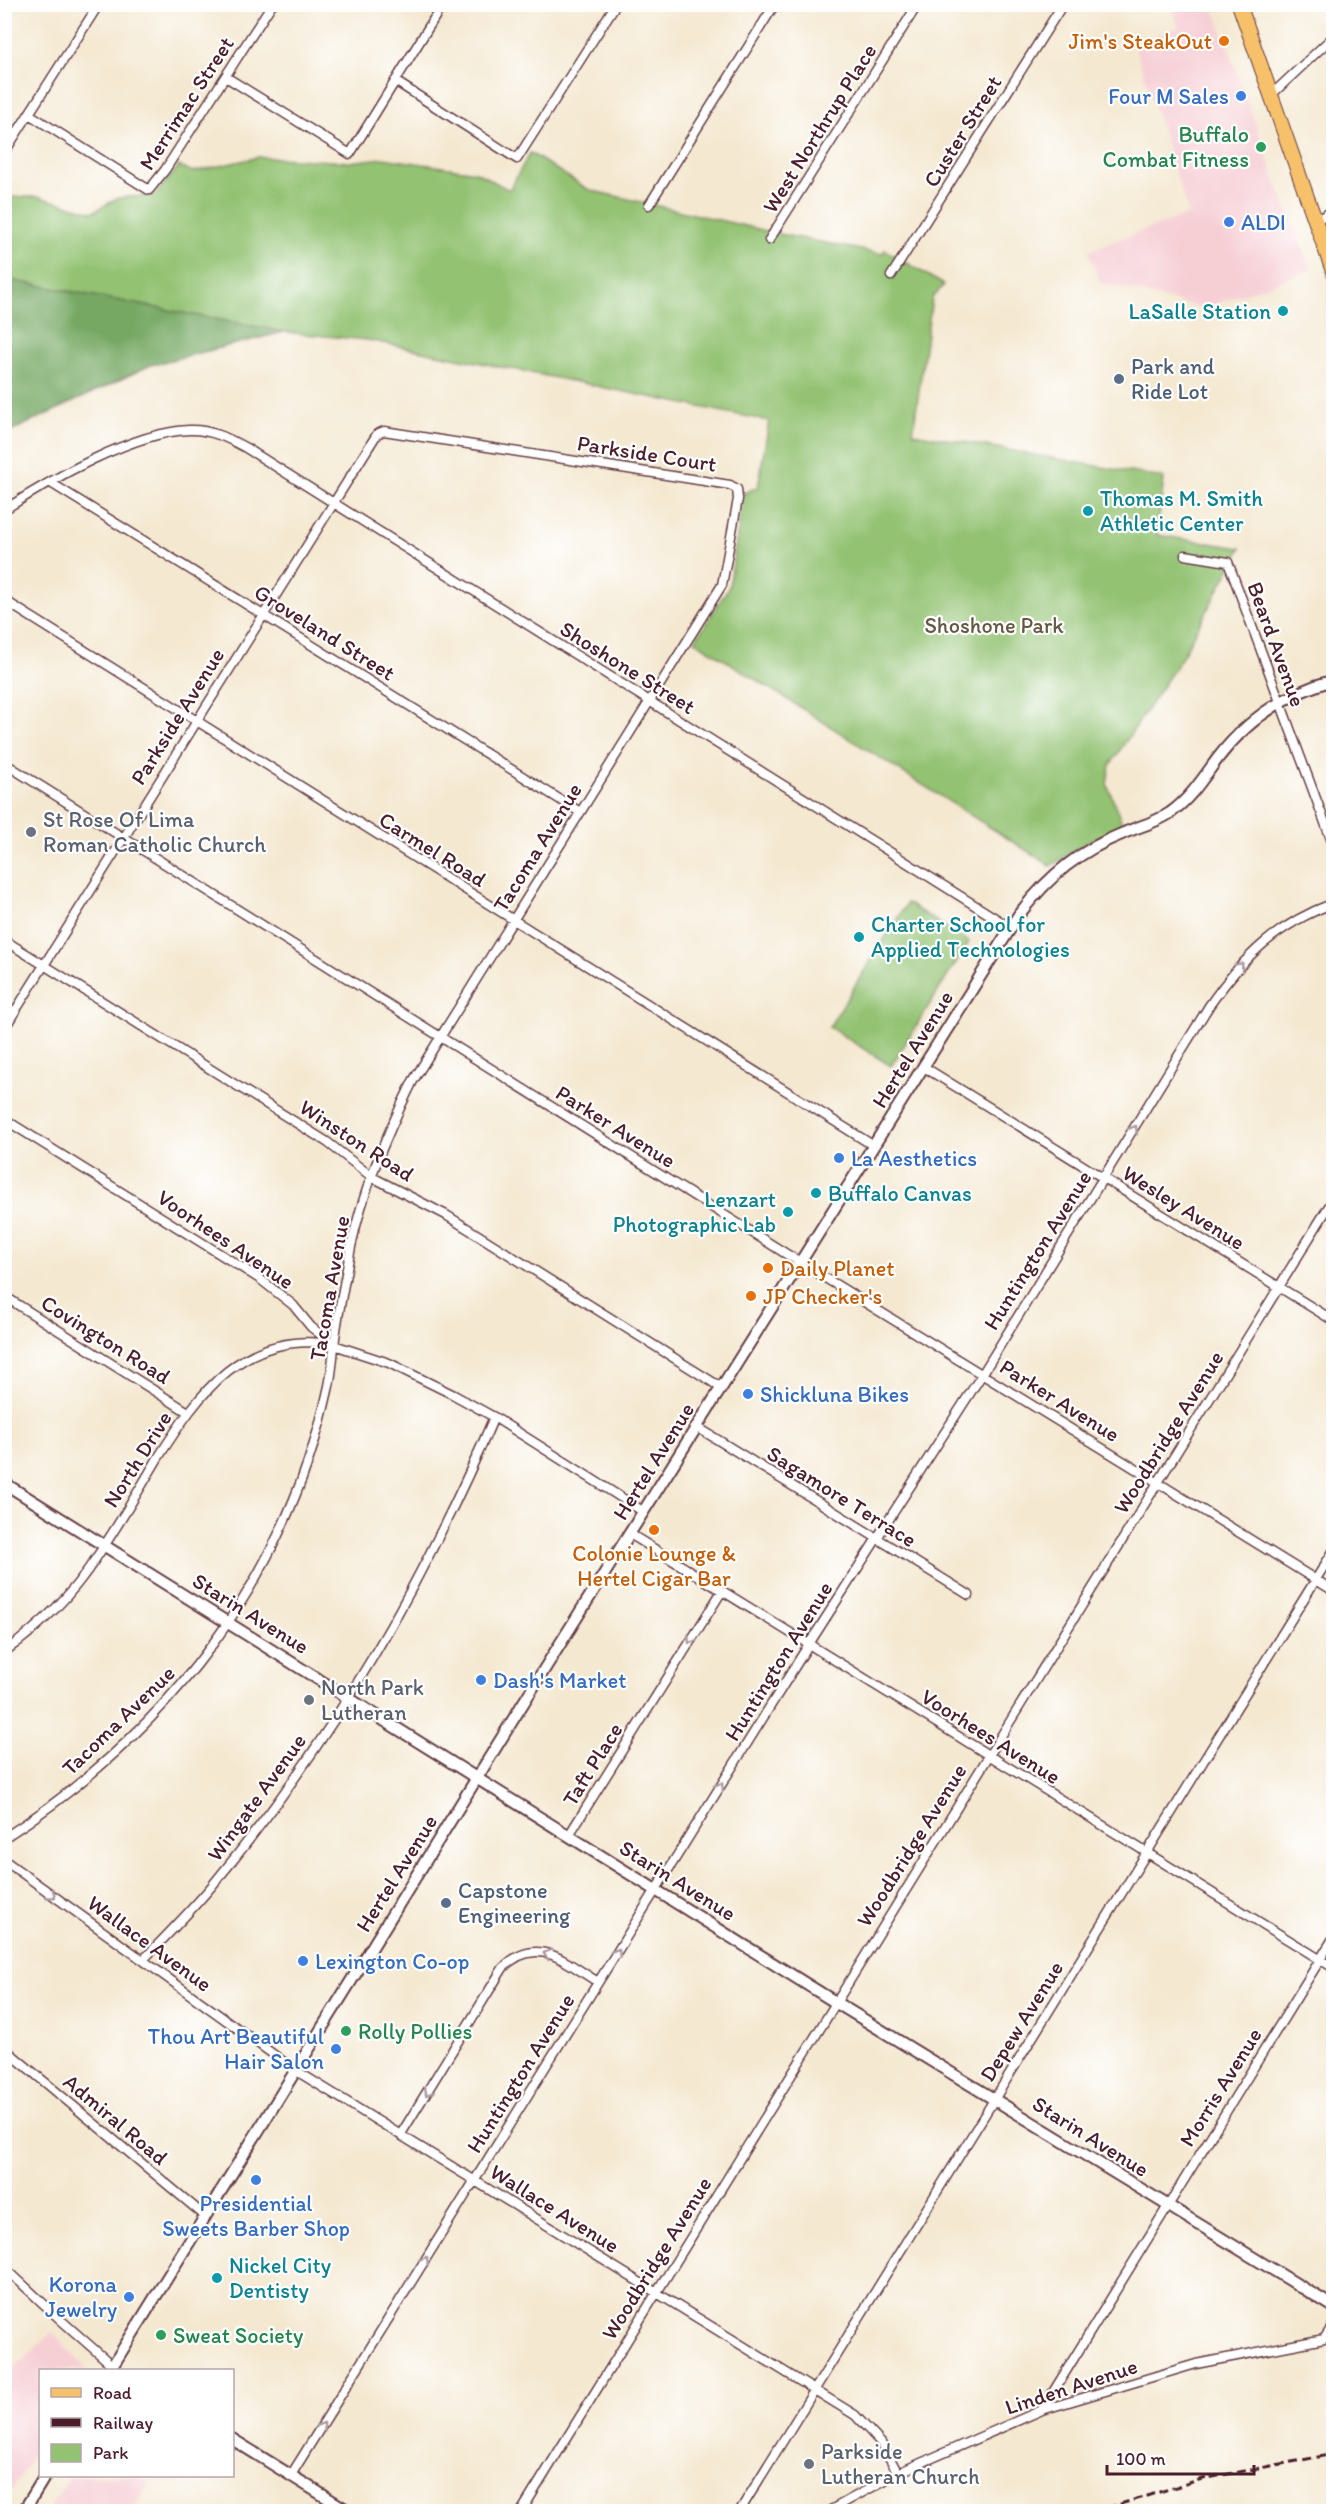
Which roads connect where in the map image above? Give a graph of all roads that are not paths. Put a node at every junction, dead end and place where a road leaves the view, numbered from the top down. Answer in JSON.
{"nodes":[{"id":1,"x":99,"y":4,"type":"edge"},
{"id":2,"x":272,"y":4,"type":"edge"},
{"id":3,"x":443,"y":4,"type":"edge"},
{"id":4,"x":616,"y":4,"type":"edge"},
{"id":5,"x":775,"y":4,"type":"edge"},
{"id":6,"x":918,"y":4,"type":"edge"},
{"id":7,"x":1063,"y":4,"type":"edge"},
{"id":8,"x":1239,"y":4,"type":"edge"},
{"id":9,"x":1334,"y":36,"type":"edge"},
{"id":10,"x":226,"y":76,"type":"junction"},
{"id":11,"x":395,"y":81,"type":"junction"},
{"id":12,"x":1270,"y":96,"type":"junction"},
{"id":13,"x":29,"y":114,"type":"junction"},
{"id":14,"x":4,"y":153,"type":"edge"},
{"id":15,"x":649,"y":205,"type":"dead end"},
{"id":16,"x":1334,"y":210,"type":"edge"},
{"id":17,"x":1315,"y":220,"type":"junction"},
{"id":18,"x":769,"y":240,"type":"dead end"},
{"id":19,"x":1334,"y":274,"type":"edge"},
{"id":20,"x":891,"y":276,"type":"dead end"},
{"id":21,"x":388,"y":432,"type":"joint"},
{"id":22,"x":51,"y":483,"type":"junction"},
{"id":23,"x":333,"y":502,"type":"junction"},
{"id":24,"x":4,"y":510,"type":"edge"},
{"id":25,"x":1185,"y":555,"type":"dead end"},
{"id":26,"x":4,"y":600,"type":"edge"},
{"id":27,"x":263,"y":615,"type":"junction"},
{"id":28,"x":1334,"y":680,"type":"edge"},
{"id":29,"x":649,"y":702,"type":"junction"},
{"id":30,"x":1279,"y":702,"type":"junction"},
{"id":31,"x":197,"y":722,"type":"junction"},
{"id":32,"x":4,"y":764,"type":"edge"},
{"id":33,"x":580,"y":812,"type":"junction"},
{"id":34,"x":123,"y":839,"type":"junction"},
{"id":35,"x":1334,"y":847,"type":"edge"},
{"id":36,"x":1334,"y":903,"type":"edge"},
{"id":37,"x":513,"y":920,"type":"junction"},
{"id":38,"x":1011,"y":928,"type":"junction"},
{"id":39,"x":4,"y":940,"type":"edge"},
{"id":40,"x":44,"y":965,"type":"junction"},
{"id":41,"x":4,"y":1029,"type":"edge"},
{"id":42,"x":441,"y":1037,"type":"junction"},
{"id":43,"x":924,"y":1067,"type":"junction"},
{"id":44,"x":4,"y":1119,"type":"edge"},
{"id":45,"x":874,"y":1146,"type":"junction"},
{"id":46,"x":372,"y":1177,"type":"junction"},
{"id":47,"x":1102,"y":1178,"type":"junction"},
{"id":48,"x":1334,"y":1198,"type":"edge"},
{"id":49,"x":801,"y":1262,"type":"junction"},
{"id":50,"x":1278,"y":1287,"type":"junction"},
{"id":51,"x":4,"y":1296,"type":"edge"},
{"id":52,"x":1334,"y":1321,"type":"edge"},
{"id":53,"x":334,"y":1345,"type":"junction"},
{"id":54,"x":982,"y":1373,"type":"junction"},
{"id":55,"x":722,"y":1388,"type":"junction"},
{"id":56,"x":188,"y":1412,"type":"junction"},
{"id":57,"x":494,"y":1417,"type":"junction"},
{"id":58,"x":697,"y":1427,"type":"junction"},
{"id":59,"x":1158,"y":1482,"type":"junction"},
{"id":60,"x":4,"y":1483,"type":"edge"},
{"id":61,"x":644,"y":1512,"type":"junction"},
{"id":62,"x":630,"y":1534,"type":"junction"},
{"id":63,"x":877,"y":1539,"type":"junction"},
{"id":64,"x":105,"y":1544,"type":"junction"},
{"id":65,"x":1334,"y":1550,"type":"edge"},
{"id":66,"x":1315,"y":1580,"type":"junction"},
{"id":67,"x":722,"y":1591,"type":"junction"},
{"id":68,"x":1334,"y":1591,"type":"edge"},
{"id":69,"x":969,"y":1595,"type":"dead end"},
{"id":70,"x":229,"y":1623,"type":"junction"},
{"id":71,"x":809,"y":1644,"type":"junction"},
{"id":72,"x":4,"y":1652,"type":"edge"},
{"id":73,"x":347,"y":1697,"type":"junction"},
{"id":74,"x":988,"y":1755,"type":"junction"},
{"id":75,"x":478,"y":1778,"type":"junction"},
{"id":76,"x":569,"y":1835,"type":"junction"},
{"id":77,"x":4,"y":1838,"type":"edge"},
{"id":78,"x":1146,"y":1852,"type":"junction"},
{"id":79,"x":4,"y":1860,"type":"edge"},
{"id":80,"x":656,"y":1889,"type":"junction"},
{"id":81,"x":1334,"y":1936,"type":"edge"},
{"id":82,"x":1319,"y":1959,"type":"junction"},
{"id":83,"x":143,"y":1960,"type":"junction"},
{"id":84,"x":1334,"y":1968,"type":"edge"},
{"id":85,"x":598,"y":1982,"type":"junction"},
{"id":86,"x":835,"y":2002,"type":"junction"},
{"id":87,"x":4,"y":2048,"type":"edge"},
{"id":88,"x":295,"y":2070,"type":"junction"},
{"id":89,"x":994,"y":2099,"type":"junction"},
{"id":90,"x":401,"y":2134,"type":"junction"},
{"id":91,"x":474,"y":2180,"type":"junction"},
{"id":92,"x":1168,"y":2206,"type":"junction"},
{"id":93,"x":205,"y":2216,"type":"junction"},
{"id":94,"x":4,"y":2267,"type":"edge"},
{"id":95,"x":657,"y":2292,"type":"junction"},
{"id":96,"x":1334,"y":2307,"type":"edge"},
{"id":97,"x":1334,"y":2324,"type":"edge"},
{"id":98,"x":115,"y":2369,"type":"edge"},
{"id":99,"x":814,"y":2390,"type":"junction"},
{"id":100,"x":1042,"y":2410,"type":"junction"},
{"id":101,"x":234,"y":2440,"type":"edge"},
{"id":102,"x":898,"y":2474,"type":"junction"},
{"id":103,"x":291,"y":2475,"type":"junction"},
{"id":104,"x":44,"y":2477,"type":"edge"},
{"id":105,"x":23,"y":2511,"type":"edge"},
{"id":106,"x":350,"y":2511,"type":"edge"},
{"id":107,"x":521,"y":2511,"type":"edge"},
{"id":108,"x":739,"y":2511,"type":"edge"},
{"id":109,"x":827,"y":2511,"type":"edge"}],
"edges":[{"from":1,"to":13,"type":"street"},
{"from":2,"to":10,"type":"street","name":"Merrimac Street"},
{"from":3,"to":11,"type":"street"},
{"from":4,"to":11,"type":"street"},
{"from":5,"to":15,"type":"street"},
{"from":6,"to":18,"type":"street","name":"West Northrup Place"},
{"from":7,"to":20,"type":"street","name":"Custer Street"},
{"from":8,"to":12,"type":"main road"},
{"from":9,"to":12,"type":"street"},
{"from":10,"to":11,"type":"street"},
{"from":10,"to":13,"type":"street","name":"Merrimac Street"},
{"from":12,"to":17,"type":"main road"},
{"from":13,"to":14,"type":"street"},
{"from":16,"to":17,"type":"street"},
{"from":17,"to":19,"type":"main road"},
{"from":21,"to":23,"type":"street","name":"Parkside Avenue"},
{"from":21,"to":29,"type":"street","name":"Parkside Court"},
{"from":22,"to":23,"type":"street","name":"Shoshone Street"},
{"from":22,"to":24,"type":"street","name":"Shoshone Street"},
{"from":22,"to":27,"type":"street","name":"Groveland Street"},
{"from":23,"to":27,"type":"street","name":"Parkside Avenue"},
{"from":23,"to":29,"type":"street","name":"Shoshone Street"},
{"from":25,"to":30,"type":"street","name":"Beard Avenue"},
{"from":26,"to":31,"type":"street","name":"Carmel Road"},
{"from":27,"to":31,"type":"street","name":"Parkside Avenue"},
{"from":27,"to":33,"type":"street","name":"Groveland Street"},
{"from":28,"to":30,"type":"street","name":"Hertel Avenue"},
{"from":29,"to":33,"type":"street","name":"Tacoma Avenue"},
{"from":29,"to":38,"type":"street","name":"Shoshone Street"},
{"from":30,"to":35,"type":"street","name":"Beard Avenue"},
{"from":30,"to":38,"type":"street","name":"Hertel Avenue"},
{"from":31,"to":34,"type":"street","name":"Parkside Avenue"},
{"from":31,"to":37,"type":"street","name":"Carmel Road"},
{"from":32,"to":34,"type":"street","name":"Parker Avenue"},
{"from":33,"to":37,"type":"street","name":"Tacoma Avenue"},
{"from":34,"to":40,"type":"street","name":"Parkside Avenue"},
{"from":34,"to":42,"type":"street","name":"Parker Avenue"},
{"from":47,"to":36,"type":"street","name":"Huntington Avenue","one_way":true},
{"from":37,"to":42,"type":"street","name":"Tacoma Avenue"},
{"from":37,"to":45,"type":"street","name":"Carmel Road"},
{"from":38,"to":43,"type":"street","name":"Hertel Avenue"},
{"from":39,"to":40,"type":"street","name":"Winston Road"},
{"from":40,"to":41,"type":"street","name":"Parkside Avenue"},
{"from":40,"to":46,"type":"street","name":"Winston Road"},
{"from":42,"to":46,"type":"street","name":"Tacoma Avenue"},
{"from":42,"to":49,"type":"street","name":"Parker Avenue"},
{"from":43,"to":45,"type":"street","name":"Hertel Avenue"},
{"from":43,"to":47,"type":"street","name":"Wesley Avenue"},
{"from":44,"to":53,"type":"street","name":"Voorhees Avenue"},
{"from":45,"to":49,"type":"street","name":"Hertel Avenue"},
{"from":46,"to":53,"type":"street","name":"Tacoma Avenue"},
{"from":46,"to":55,"type":"street","name":"Winston Road"},
{"from":47,"to":50,"type":"street","name":"Wesley Avenue"},
{"from":47,"to":54,"type":"street","name":"Huntington Avenue"},
{"from":48,"to":50,"type":"street","name":"Woodbridge Avenue"},
{"from":49,"to":54,"type":"street","name":"Parker Avenue"},
{"from":49,"to":55,"type":"street","name":"Hertel Avenue"},
{"from":50,"to":52,"type":"street","name":"Wesley Avenue"},
{"from":50,"to":59,"type":"street","name":"Woodbridge Avenue"},
{"from":51,"to":56,"type":"street","name":"Covington Road"},
{"from":53,"to":56,"type":"street","name":"North Drive"},
{"from":53,"to":57,"type":"street","name":"Voorhees Avenue"},
{"from":53,"to":70,"type":"street","name":"Tacoma Avenue"},
{"from":54,"to":59,"type":"street","name":"Parker Avenue"},
{"from":54,"to":63,"type":"street","name":"Huntington Avenue"},
{"from":55,"to":58,"type":"street","name":"Hertel Avenue"},
{"from":56,"to":64,"type":"street","name":"North Drive"},
{"from":57,"to":61,"type":"street","name":"Voorhees Avenue"},
{"from":57,"to":73,"type":"street","name":"Wingate Avenue"},
{"from":58,"to":61,"type":"street","name":"Hertel Avenue"},
{"from":58,"to":63,"type":"street","name":"Sagamore Terrace"},
{"from":59,"to":66,"type":"street","name":"Parker Avenue"},
{"from":59,"to":74,"type":"street","name":"Woodbridge Avenue"},
{"from":60,"to":64,"type":"street","name":"Starin Avenue"},
{"from":61,"to":62,"type":"street","name":"Hertel Avenue"},
{"from":62,"to":67,"type":"street","name":"Voorhees Avenue"},
{"from":62,"to":75,"type":"street","name":"Hertel Avenue"},
{"from":63,"to":69,"type":"street","name":"Sagamore Terrace"},
{"from":63,"to":71,"type":"street","name":"Huntington Avenue"},
{"from":64,"to":70,"type":"street","name":"Starin Avenue"},
{"from":64,"to":72,"type":"street","name":"North Drive"},
{"from":65,"to":66,"type":"street","name":"Depew Avenue"},
{"from":66,"to":68,"type":"street","name":"Parker Avenue"},
{"from":66,"to":78,"type":"street","name":"Depew Avenue"},
{"from":67,"to":71,"type":"street","name":"Voorhees Avenue"},
{"from":67,"to":76,"type":"street","name":"Taft Place","one_way":true},
{"from":70,"to":73,"type":"street","name":"Starin Avenue"},
{"from":70,"to":77,"type":"street","name":"Tacoma Avenue"},
{"from":71,"to":74,"type":"street","name":"Voorhees Avenue"},
{"from":80,"to":71,"type":"street","name":"Huntington Avenue","one_way":true},
{"from":73,"to":75,"type":"street","name":"Starin Avenue"},
{"from":73,"to":83,"type":"street","name":"Wingate Avenue"},
{"from":74,"to":78,"type":"street","name":"Voorhees Avenue"},
{"from":74,"to":86,"type":"street","name":"Woodbridge Avenue"},
{"from":75,"to":76,"type":"street","name":"Starin Avenue"},
{"from":75,"to":88,"type":"street","name":"Hertel Avenue"},
{"from":76,"to":80,"type":"street","name":"Starin Avenue"},
{"from":78,"to":82,"type":"street","name":"Voorhees Avenue"},
{"from":78,"to":89,"type":"street","name":"Depew Avenue"},
{"from":79,"to":83,"type":"street","name":"Wallace Avenue","one_way":true},
{"from":85,"to":80,"type":"street","name":"Huntington Avenue","one_way":true},
{"from":80,"to":86,"type":"street","name":"Starin Avenue"},
{"from":81,"to":82,"type":"street","name":"Morris Avenue"},
{"from":82,"to":84,"type":"street","name":"Voorhees Avenue"},
{"from":82,"to":92,"type":"street","name":"Morris Avenue"},
{"from":83,"to":88,"type":"street","name":"Wallace Avenue"},
{"from":85,"to":90,"type":"street","one_way":true},
{"from":85,"to":91,"type":"street","name":"Huntington Avenue"},
{"from":86,"to":89,"type":"street","name":"Starin Avenue"},
{"from":86,"to":95,"type":"street","name":"Woodbridge Avenue"},
{"from":87,"to":93,"type":"street","name":"Admiral Road"},
{"from":88,"to":90,"type":"street","name":"Wallace Avenue"},
{"from":88,"to":93,"type":"street","name":"Hertel Avenue"},
{"from":89,"to":92,"type":"street","name":"Starin Avenue"},
{"from":89,"to":99,"type":"street","name":"Depew Avenue"},
{"from":90,"to":91,"type":"street","name":"Wallace Avenue"},
{"from":91,"to":95,"type":"street","name":"Wallace Avenue"},
{"from":103,"to":91,"type":"street","name":"Huntington Avenue","one_way":true},
{"from":92,"to":96,"type":"street","name":"Starin Avenue"},
{"from":92,"to":100,"type":"street","name":"Morris Avenue"},
{"from":93,"to":98,"type":"street","name":"Hertel Avenue"},
{"from":94,"to":98,"type":"street"},
{"from":95,"to":99,"type":"street","name":"Wallace Avenue"},
{"from":95,"to":107,"type":"street","name":"Woodbridge Avenue"},
{"from":97,"to":100,"type":"street","name":"Linden Avenue"},
{"from":99,"to":102,"type":"street","name":"Wallace Avenue"},
{"from":99,"to":108,"type":"street","name":"Depew Avenue"},
{"from":100,"to":102,"type":"street","name":"Linden Avenue"},
{"from":101,"to":103,"type":"street"},
{"from":102,"to":109,"type":"street","name":"Linden Avenue"},
{"from":103,"to":106,"type":"street"},
{"from":104,"to":105,"type":"street"}]}
